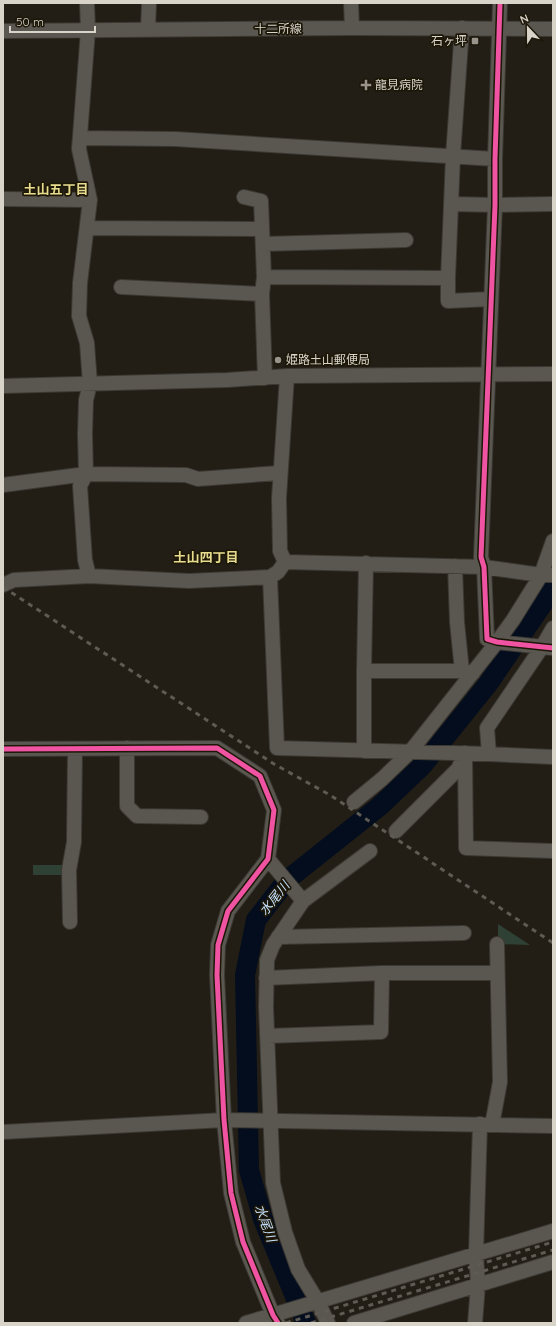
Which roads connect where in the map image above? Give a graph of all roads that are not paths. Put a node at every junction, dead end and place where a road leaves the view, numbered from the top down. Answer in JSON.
{"nodes":[{"id":1,"x":87,"y":3,"type":"edge"},
{"id":2,"x":149,"y":3,"type":"edge"},
{"id":3,"x":351,"y":3,"type":"edge"},
{"id":4,"x":500,"y":3,"type":"edge"},
{"id":5,"x":352,"y":28,"type":"junction"},
{"id":6,"x":462,"y":28,"type":"junction"},
{"id":7,"x":498,"y":28,"type":"junction"},
{"id":8,"x":148,"y":29,"type":"junction"},
{"id":9,"x":553,"y":29,"type":"edge"},
{"id":10,"x":88,"y":30,"type":"junction"},
{"id":11,"x":3,"y":31,"type":"edge"},
{"id":12,"x":81,"y":138,"type":"junction"},
{"id":13,"x":453,"y":156,"type":"junction"},
{"id":14,"x":495,"y":159,"type":"junction"},
{"id":15,"x":3,"y":198,"type":"edge"},
{"id":16,"x":244,"y":198,"type":"dead end"},
{"id":17,"x":90,"y":200,"type":"junction"},
{"id":18,"x":452,"y":204,"type":"junction"},
{"id":19,"x":553,"y":204,"type":"edge"},
{"id":20,"x":495,"y":205,"type":"junction"},
{"id":21,"x":88,"y":228,"type":"junction"},
{"id":22,"x":262,"y":228,"type":"junction"},
{"id":23,"x":406,"y":240,"type":"dead end"},
{"id":24,"x":263,"y":244,"type":"junction"},
{"id":25,"x":264,"y":277,"type":"junction"},
{"id":26,"x":448,"y":278,"type":"junction"},
{"id":27,"x":121,"y":287,"type":"dead end"},
{"id":28,"x":262,"y":294,"type":"junction"},
{"id":29,"x":490,"y":299,"type":"junction"},
{"id":30,"x":487,"y":374,"type":"junction"},
{"id":31,"x":553,"y":374,"type":"edge"},
{"id":32,"x":287,"y":376,"type":"junction"},
{"id":33,"x":265,"y":378,"type":"junction"},
{"id":34,"x":90,"y":384,"type":"junction"},
{"id":35,"x":3,"y":386,"type":"edge"},
{"id":36,"x":280,"y":473,"type":"junction"},
{"id":37,"x":86,"y":474,"type":"junction"},
{"id":38,"x":3,"y":485,"type":"edge"},
{"id":39,"x":553,"y":541,"type":"edge"},
{"id":40,"x":285,"y":562,"type":"junction"},
{"id":41,"x":366,"y":563,"type":"junction"},
{"id":42,"x":455,"y":566,"type":"junction"},
{"id":43,"x":484,"y":567,"type":"junction"},
{"id":44,"x":547,"y":575,"type":"edge"},
{"id":45,"x":89,"y":576,"type":"junction"},
{"id":46,"x":270,"y":577,"type":"junction"},
{"id":47,"x":3,"y":585,"type":"edge"},
{"id":48,"x":553,"y":628,"type":"edge"},
{"id":49,"x":497,"y":642,"type":"junction"},
{"id":50,"x":548,"y":648,"type":"edge"},
{"id":51,"x":364,"y":671,"type":"junction"},
{"id":52,"x":467,"y":672,"type":"junction"},
{"id":53,"x":127,"y":748,"type":"junction"},
{"id":54,"x":3,"y":749,"type":"edge"},
{"id":55,"x":75,"y":749,"type":"junction"},
{"id":56,"x":364,"y":751,"type":"junction"},
{"id":57,"x":410,"y":752,"type":"junction"},
{"id":58,"x":465,"y":753,"type":"junction"},
{"id":59,"x":489,"y":754,"type":"junction"},
{"id":60,"x":553,"y":757,"type":"edge"},
{"id":61,"x":354,"y":802,"type":"dead end"},
{"id":62,"x":201,"y":817,"type":"dead end"},
{"id":63,"x":396,"y":831,"type":"dead end"},
{"id":64,"x":553,"y":851,"type":"edge"},
{"id":65,"x":370,"y":852,"type":"dead end"},
{"id":66,"x":268,"y":859,"type":"junction"},
{"id":67,"x":303,"y":901,"type":"junction"},
{"id":68,"x":70,"y":922,"type":"dead end"},
{"id":69,"x":464,"y":933,"type":"dead end"},
{"id":70,"x":278,"y":937,"type":"junction"},
{"id":71,"x":498,"y":944,"type":"dead end"},
{"id":72,"x":382,"y":973,"type":"junction"},
{"id":73,"x":497,"y":973,"type":"junction"},
{"id":74,"x":266,"y":978,"type":"junction"},
{"id":75,"x":267,"y":1036,"type":"junction"},
{"id":76,"x":224,"y":1120,"type":"junction"},
{"id":77,"x":271,"y":1122,"type":"junction"},
{"id":78,"x":486,"y":1125,"type":"junction"},
{"id":79,"x":553,"y":1126,"type":"edge"},
{"id":80,"x":3,"y":1132,"type":"edge"},
{"id":81,"x":553,"y":1231,"type":"edge"},
{"id":82,"x":476,"y":1254,"type":"junction"},
{"id":83,"x":553,"y":1262,"type":"edge"},
{"id":84,"x":478,"y":1285,"type":"junction"},
{"id":85,"x":318,"y":1302,"type":"junction"},
{"id":86,"x":276,"y":1319,"type":"edge"},
{"id":87,"x":246,"y":1323,"type":"edge"},
{"id":88,"x":328,"y":1323,"type":"edge"},
{"id":89,"x":354,"y":1323,"type":"edge"},
{"id":90,"x":475,"y":1323,"type":"edge"}],
"edges":[{"from":1,"to":10,"type":"street"},
{"from":2,"to":8,"type":"street"},
{"from":3,"to":5,"type":"street"},
{"from":4,"to":7,"type":"street"},
{"from":5,"to":6,"type":"street","name":"十二所線"},
{"from":5,"to":8,"type":"street","name":"十二所線"},
{"from":6,"to":7,"type":"street","name":"十二所線"},
{"from":6,"to":13,"type":"street"},
{"from":7,"to":9,"type":"street","name":"十二所線"},
{"from":7,"to":14,"type":"street"},
{"from":8,"to":10,"type":"street","name":"十二所線"},
{"from":10,"to":11,"type":"street","name":"十二所線"},
{"from":10,"to":12,"type":"street"},
{"from":12,"to":13,"type":"street"},
{"from":12,"to":17,"type":"street"},
{"from":13,"to":14,"type":"street"},
{"from":13,"to":18,"type":"street"},
{"from":14,"to":20,"type":"street"},
{"from":15,"to":17,"type":"street"},
{"from":16,"to":22,"type":"street"},
{"from":17,"to":21,"type":"street"},
{"from":18,"to":20,"type":"street"},
{"from":18,"to":26,"type":"street"},
{"from":19,"to":20,"type":"street"},
{"from":20,"to":29,"type":"street"},
{"from":21,"to":22,"type":"street"},
{"from":21,"to":34,"type":"street"},
{"from":22,"to":24,"type":"street"},
{"from":23,"to":24,"type":"street"},
{"from":24,"to":25,"type":"street"},
{"from":25,"to":26,"type":"street"},
{"from":25,"to":28,"type":"street"},
{"from":26,"to":29,"type":"street"},
{"from":27,"to":28,"type":"street"},
{"from":28,"to":33,"type":"street"},
{"from":29,"to":30,"type":"street"},
{"from":30,"to":31,"type":"street"},
{"from":30,"to":32,"type":"street"},
{"from":30,"to":43,"type":"street"},
{"from":32,"to":33,"type":"street"},
{"from":32,"to":36,"type":"street"},
{"from":33,"to":34,"type":"street"},
{"from":34,"to":35,"type":"street"},
{"from":34,"to":37,"type":"street"},
{"from":36,"to":37,"type":"street"},
{"from":36,"to":40,"type":"street"},
{"from":37,"to":38,"type":"street"},
{"from":37,"to":45,"type":"street"},
{"from":39,"to":44,"type":"street"},
{"from":40,"to":41,"type":"street"},
{"from":40,"to":46,"type":"street"},
{"from":41,"to":42,"type":"street"},
{"from":41,"to":51,"type":"street"},
{"from":42,"to":43,"type":"street"},
{"from":42,"to":52,"type":"street"},
{"from":43,"to":44,"type":"street"},
{"from":43,"to":49,"type":"street"},
{"from":44,"to":49,"type":"street"},
{"from":45,"to":46,"type":"street"},
{"from":45,"to":47,"type":"street"},
{"from":46,"to":56,"type":"street"},
{"from":48,"to":50,"type":"street"},
{"from":49,"to":50,"type":"street"},
{"from":49,"to":52,"type":"street"},
{"from":50,"to":59,"type":"street"},
{"from":51,"to":52,"type":"street"},
{"from":51,"to":56,"type":"street"},
{"from":52,"to":57,"type":"street"},
{"from":53,"to":55,"type":"street"},
{"from":53,"to":62,"type":"street"},
{"from":53,"to":66,"type":"street"},
{"from":54,"to":55,"type":"street"},
{"from":55,"to":68,"type":"street"},
{"from":56,"to":57,"type":"street"},
{"from":57,"to":58,"type":"street"},
{"from":57,"to":61,"type":"street"},
{"from":58,"to":59,"type":"street"},
{"from":58,"to":63,"type":"street"},
{"from":58,"to":64,"type":"street"},
{"from":59,"to":60,"type":"street"},
{"from":65,"to":67,"type":"street"},
{"from":66,"to":67,"type":"street"},
{"from":66,"to":76,"type":"street"},
{"from":67,"to":70,"type":"street"},
{"from":69,"to":70,"type":"street"},
{"from":70,"to":74,"type":"street"},
{"from":71,"to":73,"type":"street"},
{"from":72,"to":73,"type":"street"},
{"from":72,"to":74,"type":"street"},
{"from":72,"to":75,"type":"street"},
{"from":73,"to":78,"type":"street"},
{"from":74,"to":75,"type":"street"},
{"from":75,"to":77,"type":"street"},
{"from":76,"to":77,"type":"street"},
{"from":76,"to":80,"type":"street"},
{"from":76,"to":86,"type":"street"},
{"from":77,"to":78,"type":"street"},
{"from":77,"to":85,"type":"street"},
{"from":78,"to":79,"type":"street"},
{"from":78,"to":82,"type":"street"},
{"from":81,"to":82,"type":"street"},
{"from":82,"to":84,"type":"street"},
{"from":82,"to":85,"type":"street"},
{"from":83,"to":84,"type":"street"},
{"from":84,"to":89,"type":"street"},
{"from":84,"to":90,"type":"street"},
{"from":85,"to":86,"type":"street"},
{"from":85,"to":88,"type":"street"},
{"from":86,"to":87,"type":"street"}]}
